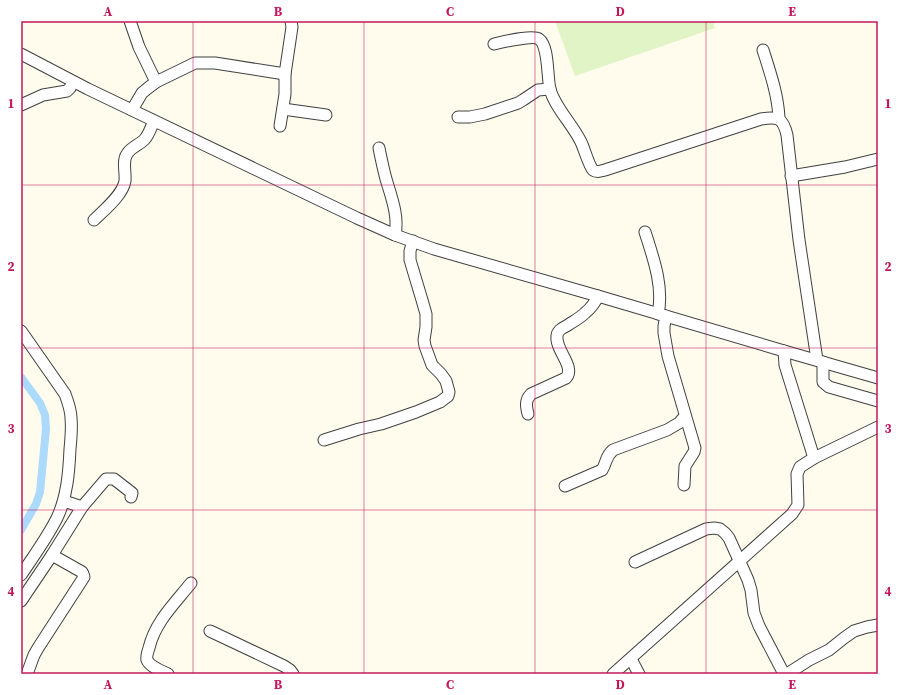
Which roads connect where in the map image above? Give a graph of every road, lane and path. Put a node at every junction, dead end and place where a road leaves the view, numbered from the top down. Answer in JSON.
{"nodes":[{"id":1,"x":130,"y":21,"type":"edge"},
{"id":2,"x":291,"y":21,"type":"edge"},
{"id":3,"x":494,"y":44,"type":"dead end"},
{"id":4,"x":763,"y":50,"type":"dead end"},
{"id":5,"x":21,"y":54,"type":"edge"},
{"id":6,"x":285,"y":74,"type":"junction"},
{"id":7,"x":73,"y":82,"type":"junction"},
{"id":8,"x":156,"y":82,"type":"junction"},
{"id":9,"x":550,"y":89,"type":"junction"},
{"id":10,"x":21,"y":105,"type":"edge"},
{"id":11,"x":283,"y":109,"type":"junction"},
{"id":12,"x":132,"y":110,"type":"junction"},
{"id":13,"x":326,"y":115,"type":"dead end"},
{"id":14,"x":458,"y":117,"type":"dead end"},
{"id":15,"x":779,"y":118,"type":"junction"},
{"id":16,"x":154,"y":120,"type":"junction"},
{"id":17,"x":280,"y":126,"type":"dead end"},
{"id":18,"x":379,"y":148,"type":"dead end"},
{"id":19,"x":878,"y":159,"type":"edge"},
{"id":20,"x":791,"y":176,"type":"junction"},
{"id":21,"x":94,"y":220,"type":"dead end"},
{"id":22,"x":645,"y":232,"type":"dead end"},
{"id":23,"x":395,"y":235,"type":"junction"},
{"id":24,"x":413,"y":241,"type":"junction"},
{"id":25,"x":598,"y":296,"type":"junction"},
{"id":26,"x":662,"y":315,"type":"junction"},
{"id":27,"x":21,"y":331,"type":"edge"},
{"id":28,"x":784,"y":351,"type":"junction"},
{"id":29,"x":820,"y":361,"type":"junction"},
{"id":30,"x":878,"y":378,"type":"edge"},
{"id":31,"x":878,"y":401,"type":"edge"},
{"id":32,"x":528,"y":414,"type":"dead end"},
{"id":33,"x":685,"y":416,"type":"junction"},
{"id":34,"x":878,"y":427,"type":"edge"},
{"id":35,"x":324,"y":440,"type":"dead end"},
{"id":36,"x":814,"y":458,"type":"junction"},
{"id":37,"x":684,"y":485,"type":"dead end"},
{"id":38,"x":565,"y":486,"type":"dead end"},
{"id":39,"x":131,"y":497,"type":"dead end"},
{"id":40,"x":64,"y":501,"type":"junction"},
{"id":41,"x":82,"y":508,"type":"junction"},
{"id":42,"x":52,"y":555,"type":"junction"},
{"id":43,"x":634,"y":562,"type":"dead end"},
{"id":44,"x":740,"y":562,"type":"junction"},
{"id":45,"x":21,"y":575,"type":"edge"},
{"id":46,"x":191,"y":583,"type":"dead end"},
{"id":47,"x":21,"y":601,"type":"edge"},
{"id":48,"x":878,"y":625,"type":"edge"},
{"id":49,"x":210,"y":631,"type":"dead end"},
{"id":50,"x":631,"y":659,"type":"junction"},
{"id":51,"x":26,"y":668,"type":"edge"},
{"id":52,"x":168,"y":674,"type":"edge"},
{"id":53,"x":293,"y":674,"type":"edge"},
{"id":54,"x":613,"y":674,"type":"edge"},
{"id":55,"x":639,"y":674,"type":"edge"},
{"id":56,"x":786,"y":674,"type":"edge"}],
"edges":[{"from":1,"to":8,"type":"street"},
{"from":2,"to":6,"type":"street"},
{"from":3,"to":9,"type":"street"},
{"from":4,"to":15,"type":"street"},
{"from":5,"to":7,"type":"street"},
{"from":6,"to":8,"type":"street"},
{"from":6,"to":11,"type":"street"},
{"from":7,"to":10,"type":"street"},
{"from":7,"to":12,"type":"street"},
{"from":8,"to":12,"type":"street"},
{"from":9,"to":14,"type":"street"},
{"from":9,"to":15,"type":"street"},
{"from":11,"to":13,"type":"street"},
{"from":11,"to":17,"type":"street"},
{"from":12,"to":16,"type":"street"},
{"from":15,"to":20,"type":"street"},
{"from":16,"to":21,"type":"street"},
{"from":16,"to":23,"type":"street"},
{"from":18,"to":23,"type":"street"},
{"from":19,"to":20,"type":"street"},
{"from":20,"to":29,"type":"street"},
{"from":22,"to":26,"type":"street"},
{"from":23,"to":24,"type":"street"},
{"from":24,"to":25,"type":"street"},
{"from":24,"to":35,"type":"street"},
{"from":25,"to":26,"type":"street"},
{"from":25,"to":32,"type":"street"},
{"from":26,"to":28,"type":"street"},
{"from":26,"to":33,"type":"street"},
{"from":27,"to":40,"type":"street"},
{"from":28,"to":29,"type":"street"},
{"from":28,"to":36,"type":"street"},
{"from":29,"to":30,"type":"street"},
{"from":29,"to":31,"type":"street"},
{"from":33,"to":37,"type":"street"},
{"from":33,"to":38,"type":"street"},
{"from":34,"to":36,"type":"street"},
{"from":36,"to":44,"type":"street"},
{"from":39,"to":41,"type":"street"},
{"from":40,"to":41,"type":"street"},
{"from":40,"to":45,"type":"street"},
{"from":41,"to":42,"type":"street"},
{"from":42,"to":47,"type":"street"},
{"from":42,"to":51,"type":"street"},
{"from":43,"to":44,"type":"street"},
{"from":44,"to":50,"type":"street"},
{"from":44,"to":56,"type":"street"},
{"from":46,"to":52,"type":"street"},
{"from":48,"to":56,"type":"street"},
{"from":49,"to":53,"type":"street"},
{"from":50,"to":54,"type":"street"},
{"from":50,"to":55,"type":"street"}]}
